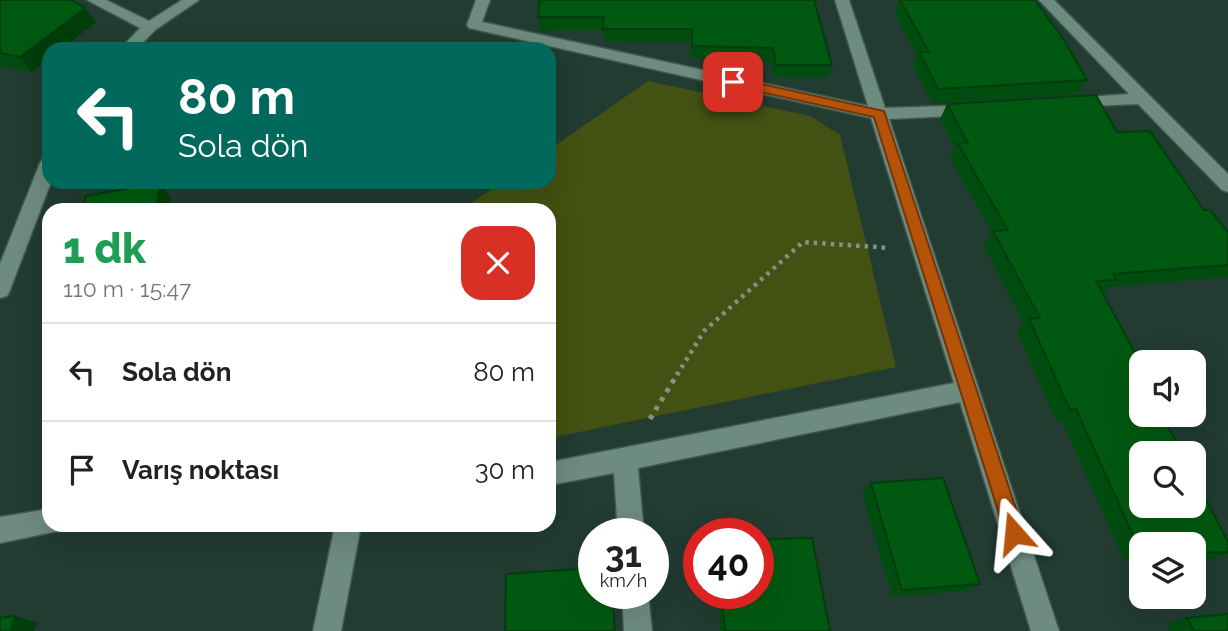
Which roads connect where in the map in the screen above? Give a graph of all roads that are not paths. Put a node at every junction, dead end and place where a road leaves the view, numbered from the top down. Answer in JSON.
{"nodes":[{"id":1,"x":94,"y":0,"type":"edge"},
{"id":2,"x":192,"y":0,"type":"edge"},
{"id":3,"x":483,"y":0,"type":"edge"},
{"id":4,"x":842,"y":0,"type":"edge"},
{"id":5,"x":1046,"y":0,"type":"edge"},
{"id":6,"x":150,"y":27,"type":"junction"},
{"id":7,"x":135,"y":42,"type":"edge"},
{"id":8,"x":551,"y":42,"type":"edge"},
{"id":9,"x":556,"y":43,"type":"edge"},
{"id":10,"x":1143,"y":98,"type":"junction"},
{"id":11,"x":1049,"y":104,"type":"edge"},
{"id":12,"x":983,"y":108,"type":"edge"},
{"id":13,"x":879,"y":114,"type":"junction"},
{"id":14,"x":42,"y":181,"type":"edge"},
{"id":15,"x":1228,"y":185,"type":"edge"},
{"id":16,"x":0,"y":290,"type":"edge"},
{"id":17,"x":968,"y":390,"type":"junction"},
{"id":18,"x":625,"y":458,"type":"junction"},
{"id":19,"x":556,"y":473,"type":"edge"},
{"id":20,"x":630,"y":518,"type":"edge"},
{"id":21,"x":42,"y":523,"type":"edge"},
{"id":22,"x":0,"y":530,"type":"edge"},
{"id":23,"x":347,"y":532,"type":"edge"},
{"id":24,"x":636,"y":609,"type":"edge"},
{"id":25,"x":327,"y":631,"type":"edge"},
{"id":26,"x":638,"y":631,"type":"edge"},
{"id":27,"x":1045,"y":631,"type":"edge"}],
"edges":[{"from":1,"to":6,"type":"street"},
{"from":2,"to":6,"type":"street"},
{"from":3,"to":8,"type":"street"},
{"from":4,"to":13,"type":"street"},
{"from":5,"to":10,"type":"street"},
{"from":6,"to":7,"type":"street"},
{"from":9,"to":13,"type":"street"},
{"from":10,"to":11,"type":"street"},
{"from":10,"to":15,"type":"street"},
{"from":12,"to":13,"type":"street"},
{"from":13,"to":17,"type":"street"},
{"from":14,"to":16,"type":"street"},
{"from":17,"to":18,"type":"street"},
{"from":17,"to":27,"type":"street"},
{"from":18,"to":19,"type":"street"},
{"from":18,"to":20,"type":"street"},
{"from":21,"to":22,"type":"street"},
{"from":23,"to":25,"type":"street"},
{"from":24,"to":26,"type":"street"}]}
